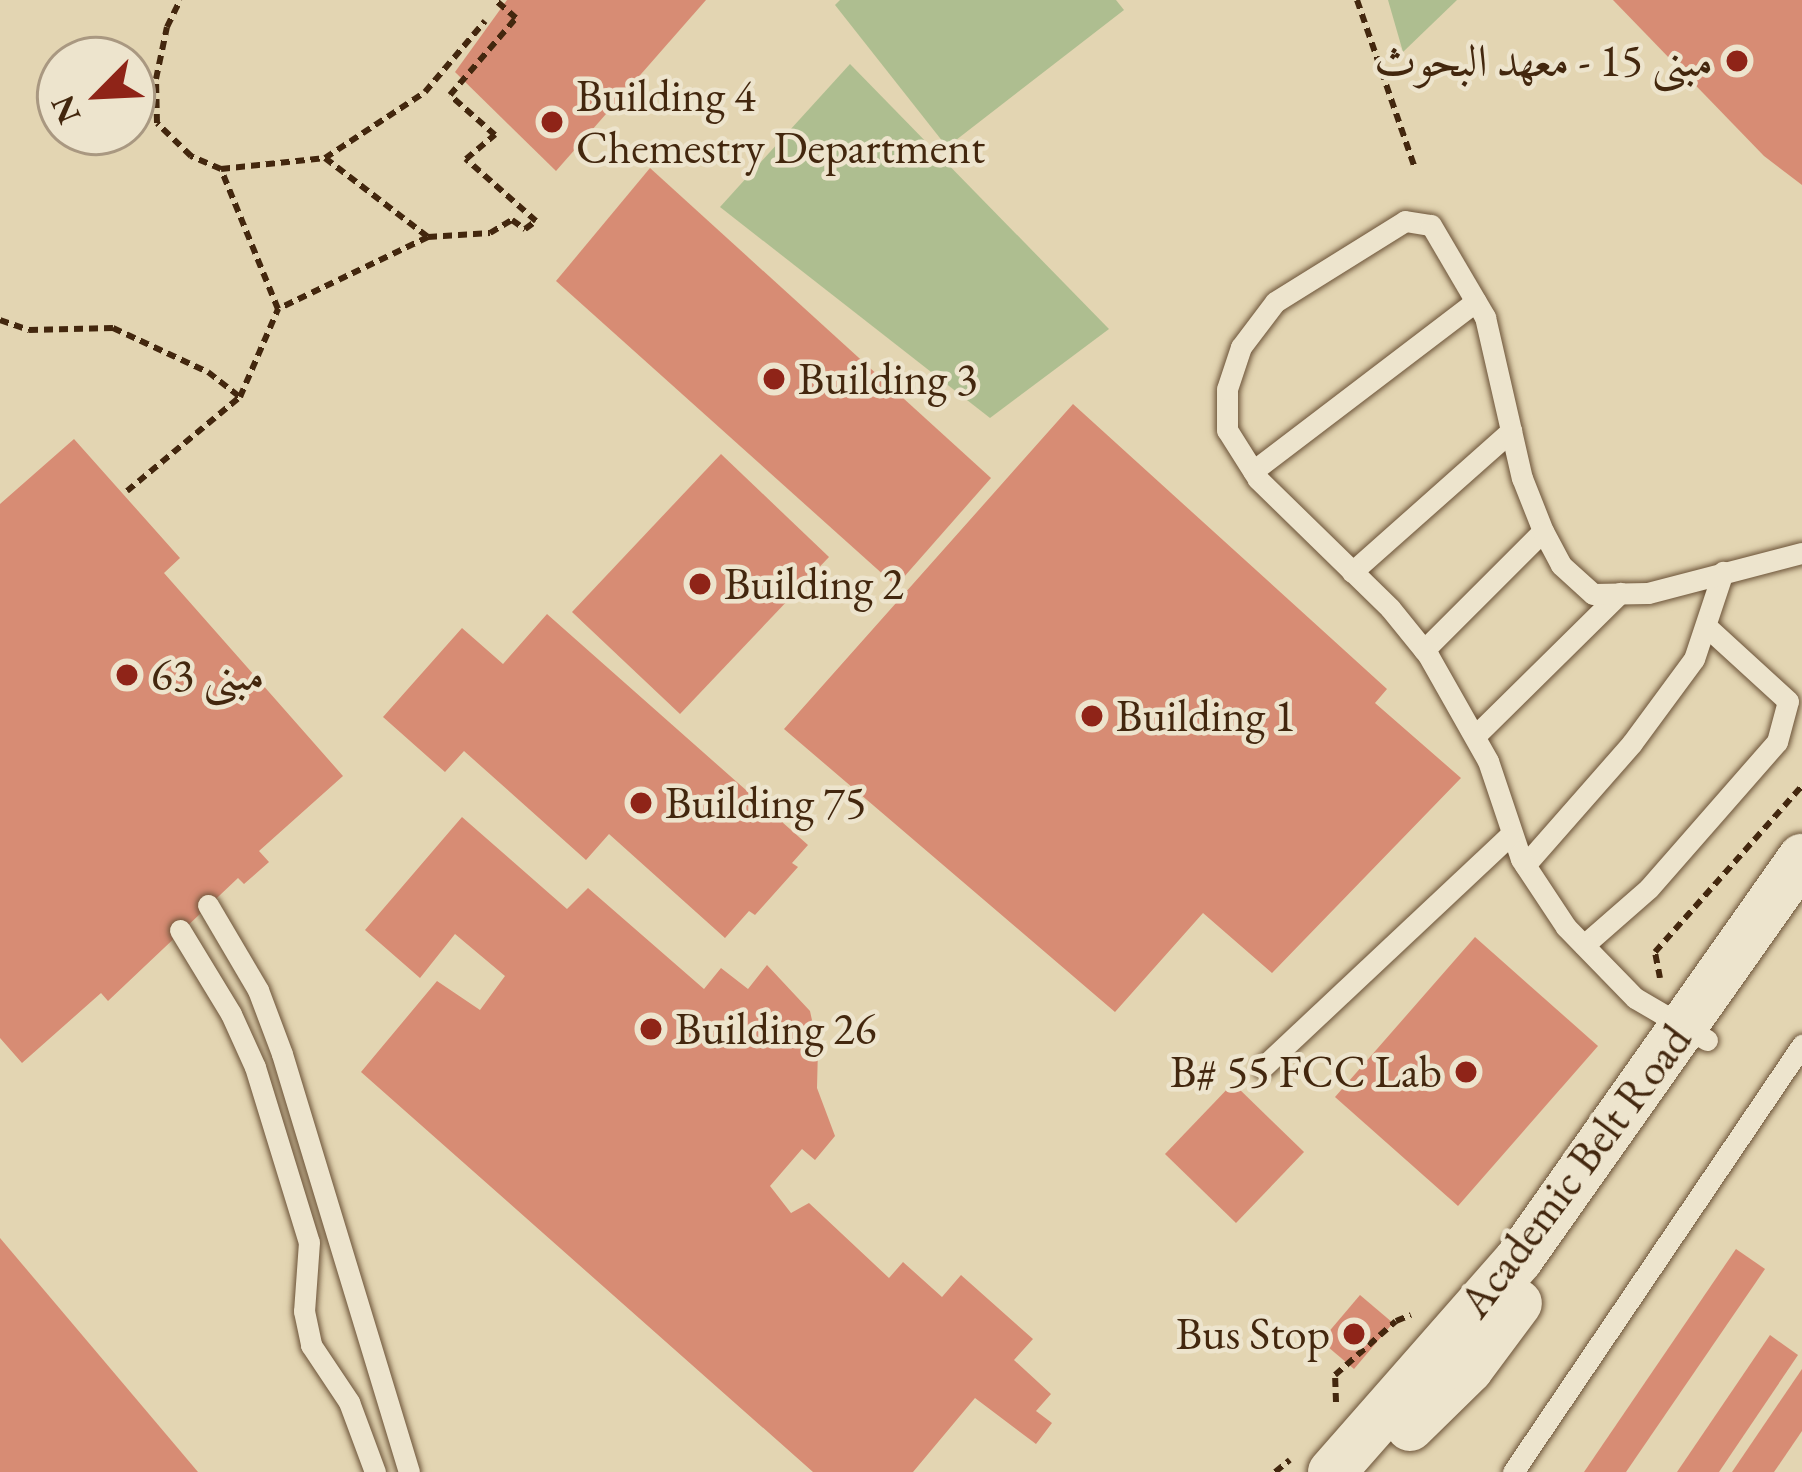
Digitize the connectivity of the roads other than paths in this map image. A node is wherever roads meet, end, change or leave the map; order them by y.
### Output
1 (1476, 301) junction
2 (1511, 431) junction
3 (1253, 471) junction
4 (1543, 531) junction
5 (1802, 553) edge
6 (1352, 572) junction
7 (1723, 572) junction
8 (1620, 593) junction
9 (1707, 627) junction
10 (1424, 650) junction
11 (1474, 736) junction
12 (1511, 834) junction
13 (1802, 858) edge
14 (1525, 865) junction
15 (208, 905) dead end
16 (1802, 906) edge
17 (179, 930) dead end
18 (1584, 945) junction
19 (1682, 1019) junction
20 (1802, 1045) edge
21 (1262, 1067) dead end
22 (310, 1285) junction
23 (353, 1287) junction
24 (1319, 1459) edge
25 (375, 1472) edge
26 (409, 1472) edge
27 (1364, 1472) edge
28 (1514, 1472) edge

1 - 2 lane
1 - 3 lane
1 - 3 lane
2 - 4 lane
2 - 6 lane
3 - 6 lane
4 - 8 lane
4 - 10 lane
5 - 7 lane
6 - 10 lane
7 - 8 lane
7 - 9 lane
8 - 11 lane
9 - 14 lane
9 - 18 lane
10 - 11 lane
11 - 12 lane
12 - 14 lane
12 - 21 lane
13 - 19 street, Academic Belt Road
14 - 18 lane
15 - 23 lane
16 - 19 street, Academic Belt Road
17 - 22 lane
18 - 19 lane
19 - 24 street, Academic Belt Road
19 - 27 street, Academic Belt Road
20 - 28 lane
22 - 23 lane
22 - 25 lane
23 - 26 lane

